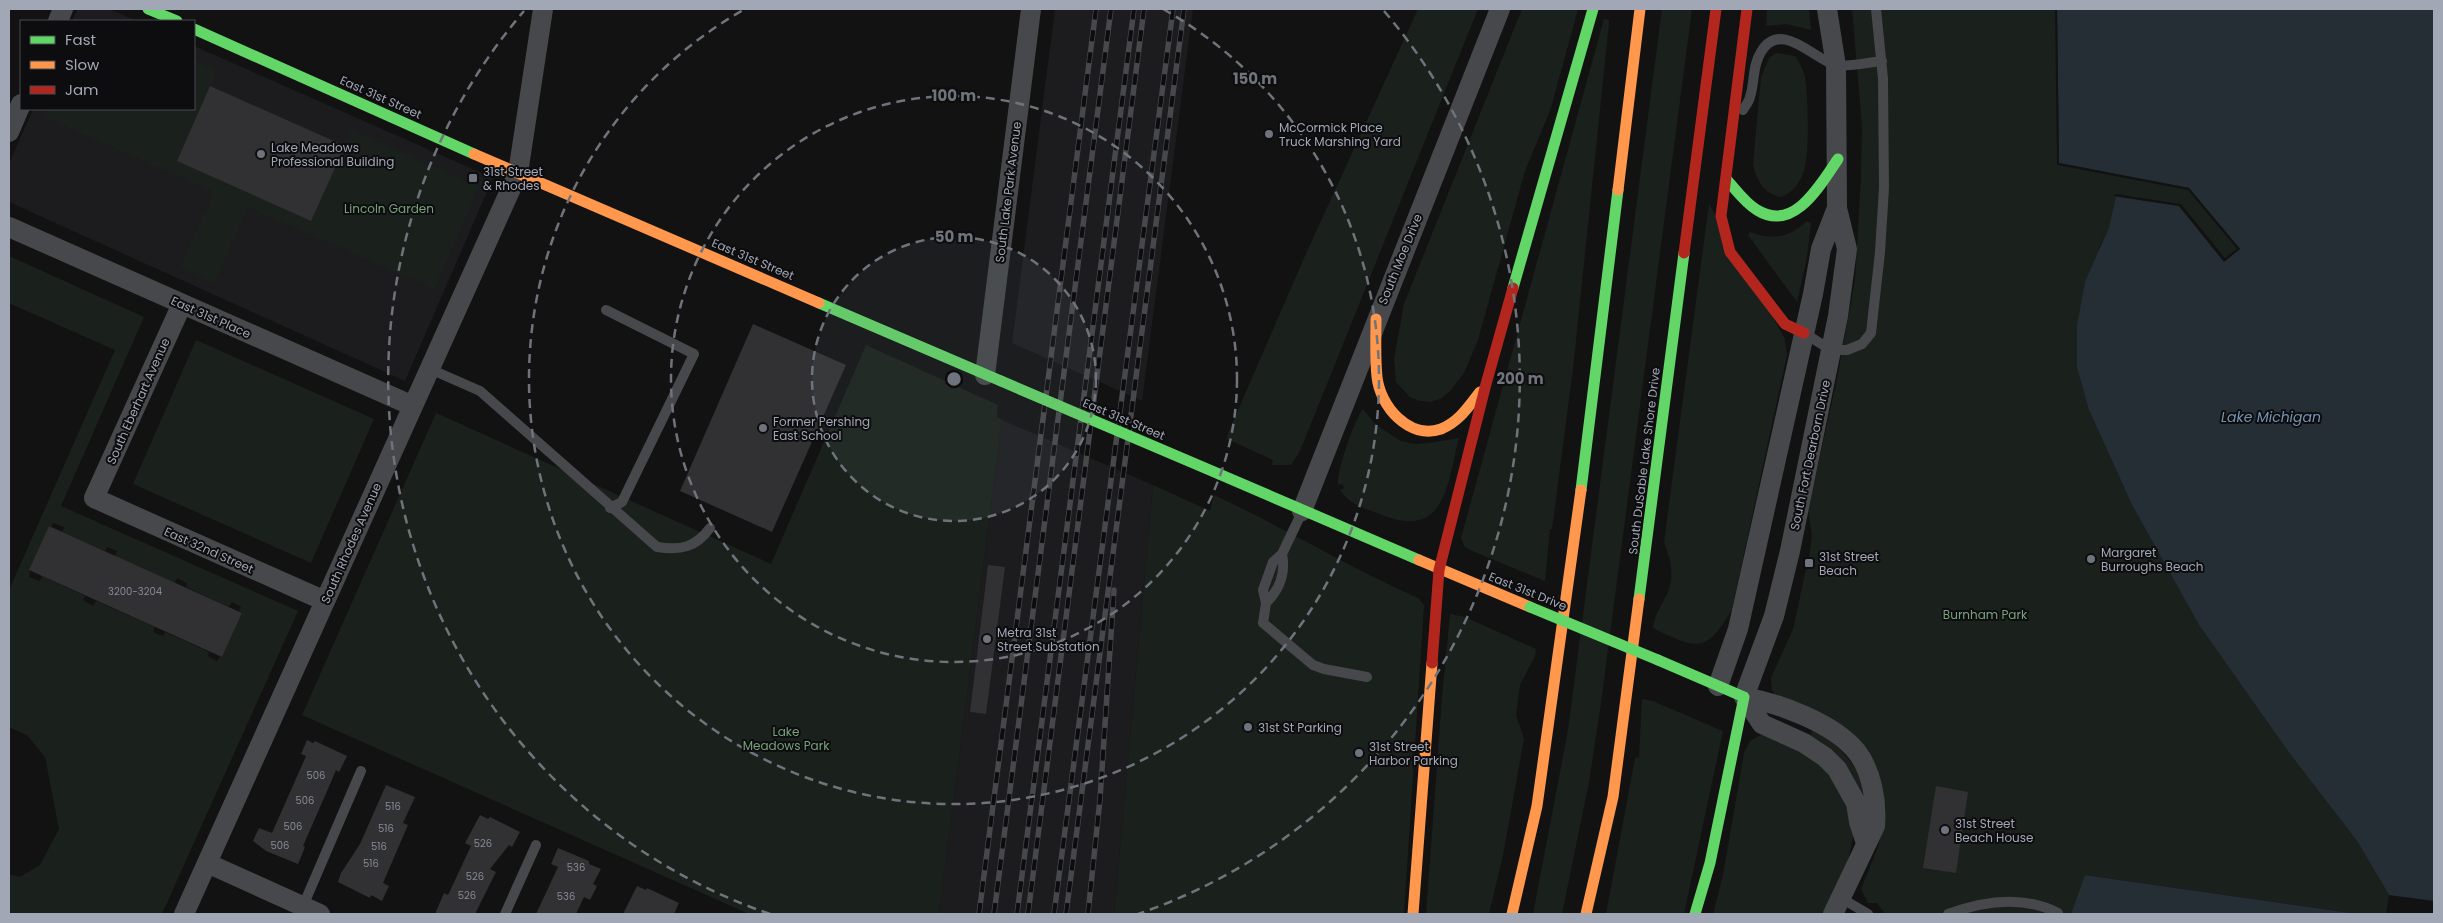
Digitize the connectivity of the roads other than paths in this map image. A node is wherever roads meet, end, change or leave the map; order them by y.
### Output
1 (148, 9) edge
2 (543, 9) edge
3 (1031, 9) edge
4 (1500, 9) edge
5 (1593, 9) edge
6 (1640, 9) edge
7 (1716, 9) edge
8 (1747, 9) edge
9 (1827, 9) edge
10 (1876, 9) edge
11 (174, 20) edge
12 (195, 29) edge
13 (1882, 60) junction
14 (1836, 66) junction
15 (20, 106) edge
16 (1731, 131) junction
17 (9, 132) edge
18 (1838, 159) junction
19 (518, 172) junction
20 (1727, 180) junction
21 (1838, 208) junction
22 (9, 228) edge
23 (182, 304) junction
24 (606, 310) dead end
25 (1376, 319) junction
26 (1804, 333) junction
27 (1831, 350) junction
28 (430, 369) junction
29 (993, 378) junction
30 (1486, 384) junction
31 (413, 406) junction
32 (94, 498) joint
33 (610, 508) junction
34 (1302, 511) junction
35 (710, 528) dead end
36 (1440, 570) junction
37 (325, 601) junction
38 (1367, 677) dead end
39 (1718, 686) junction
40 (1744, 697) junction
41 (361, 771) dead end
42 (536, 845) dead end
43 (207, 863) junction
44 (1837, 906) edge
45 (312, 910) edge
46 (2058, 913) dead end
47 (184, 914) edge
48 (505, 914) edge
49 (1413, 914) edge
50 (1512, 914) edge
51 (1586, 914) edge
52 (1695, 914) edge
53 (1868, 914) edge
54 (1948, 914) edge

1 - 11 main road
2 - 19 street, South Rhodes Avenue
3 - 29 street, South Lake Park Avenue
4 - 25 street, South Moe Drive
5 - 30 main road
6 - 50 main road
7 - 51 main road, South DuSable Lake Shore Drive
8 - 16 main road
9 - 14 street, South Fort Dearborn Drive
10 - 13 lane
12 - 19 main road, East 31st Street
13 - 14 lane
13 - 27 lane
14 - 16 lane
14 - 18 street, South Fort Dearborn Drive
15 - 17 street
16 - 20 main road
18 - 20 main road
18 - 21 street, South Fort Dearborn Drive
19 - 28 street, South Rhodes Avenue
19 - 29 main road, East 31st Street
20 - 26 main road
21 - 26 street, South Fort Dearborn Drive
21 - 27 street, South Fort Dearborn Drive
22 - 23 street, East 31st Place
23 - 31 street, East 31st Place
23 - 32 street, South Eberhart Avenue
24 - 33 lane
25 - 30 main road
25 - 34 street, South Moe Drive
26 - 27 lane
26 - 39 street, South Fort Dearborn Drive
27 - 40 street, South Fort Dearborn Drive
28 - 31 street, South Rhodes Avenue
28 - 33 lane
29 - 34 main road, East 31st Street, bridge
30 - 36 main road
31 - 37 street, South Rhodes Avenue
32 - 37 street, East 32nd Street
33 - 35 lane
34 - 36 main road, East 31st Drive
34 - 38 lane
36 - 39 main road, East 31st Drive, bridge
36 - 49 main road
37 - 43 street, South Rhodes Avenue
39 - 40 main road, East 31st Drive
40 - 44 street
40 - 52 main road
41 - 45 lane
42 - 48 lane
43 - 45 street
43 - 47 street, South Rhodes Avenue
44 - 53 lane
46 - 54 lane

